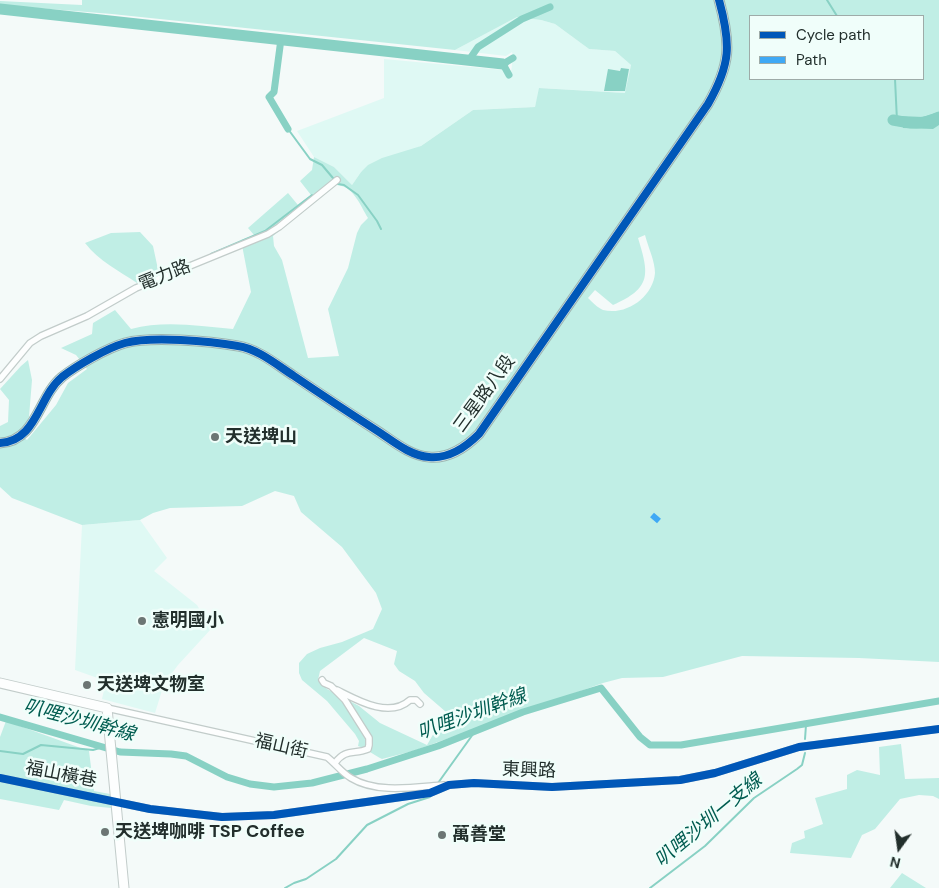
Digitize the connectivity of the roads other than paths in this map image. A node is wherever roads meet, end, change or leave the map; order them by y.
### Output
1 (719, 0) edge
2 (337, 180) dead end
3 (0, 379) edge
4 (0, 443) edge
5 (322, 680) dead end
6 (0, 683) edge
7 (331, 686) junction
8 (420, 704) dead end
9 (107, 708) junction
10 (939, 729) edge
11 (335, 763) junction
12 (0, 778) edge
13 (449, 785) junction
14 (116, 801) junction
15 (124, 888) edge

1 - 4 main road, 三星路八段
2 - 3 street, 電力路
5 - 7 street
6 - 9 street, 福山街
7 - 8 street
7 - 11 street
9 - 11 street, 福山街
9 - 14 street
10 - 13 street, 東興路
11 - 13 street, 福山街
12 - 14 street, 福山橫巷
13 - 14 street, 東興路
14 - 15 street

